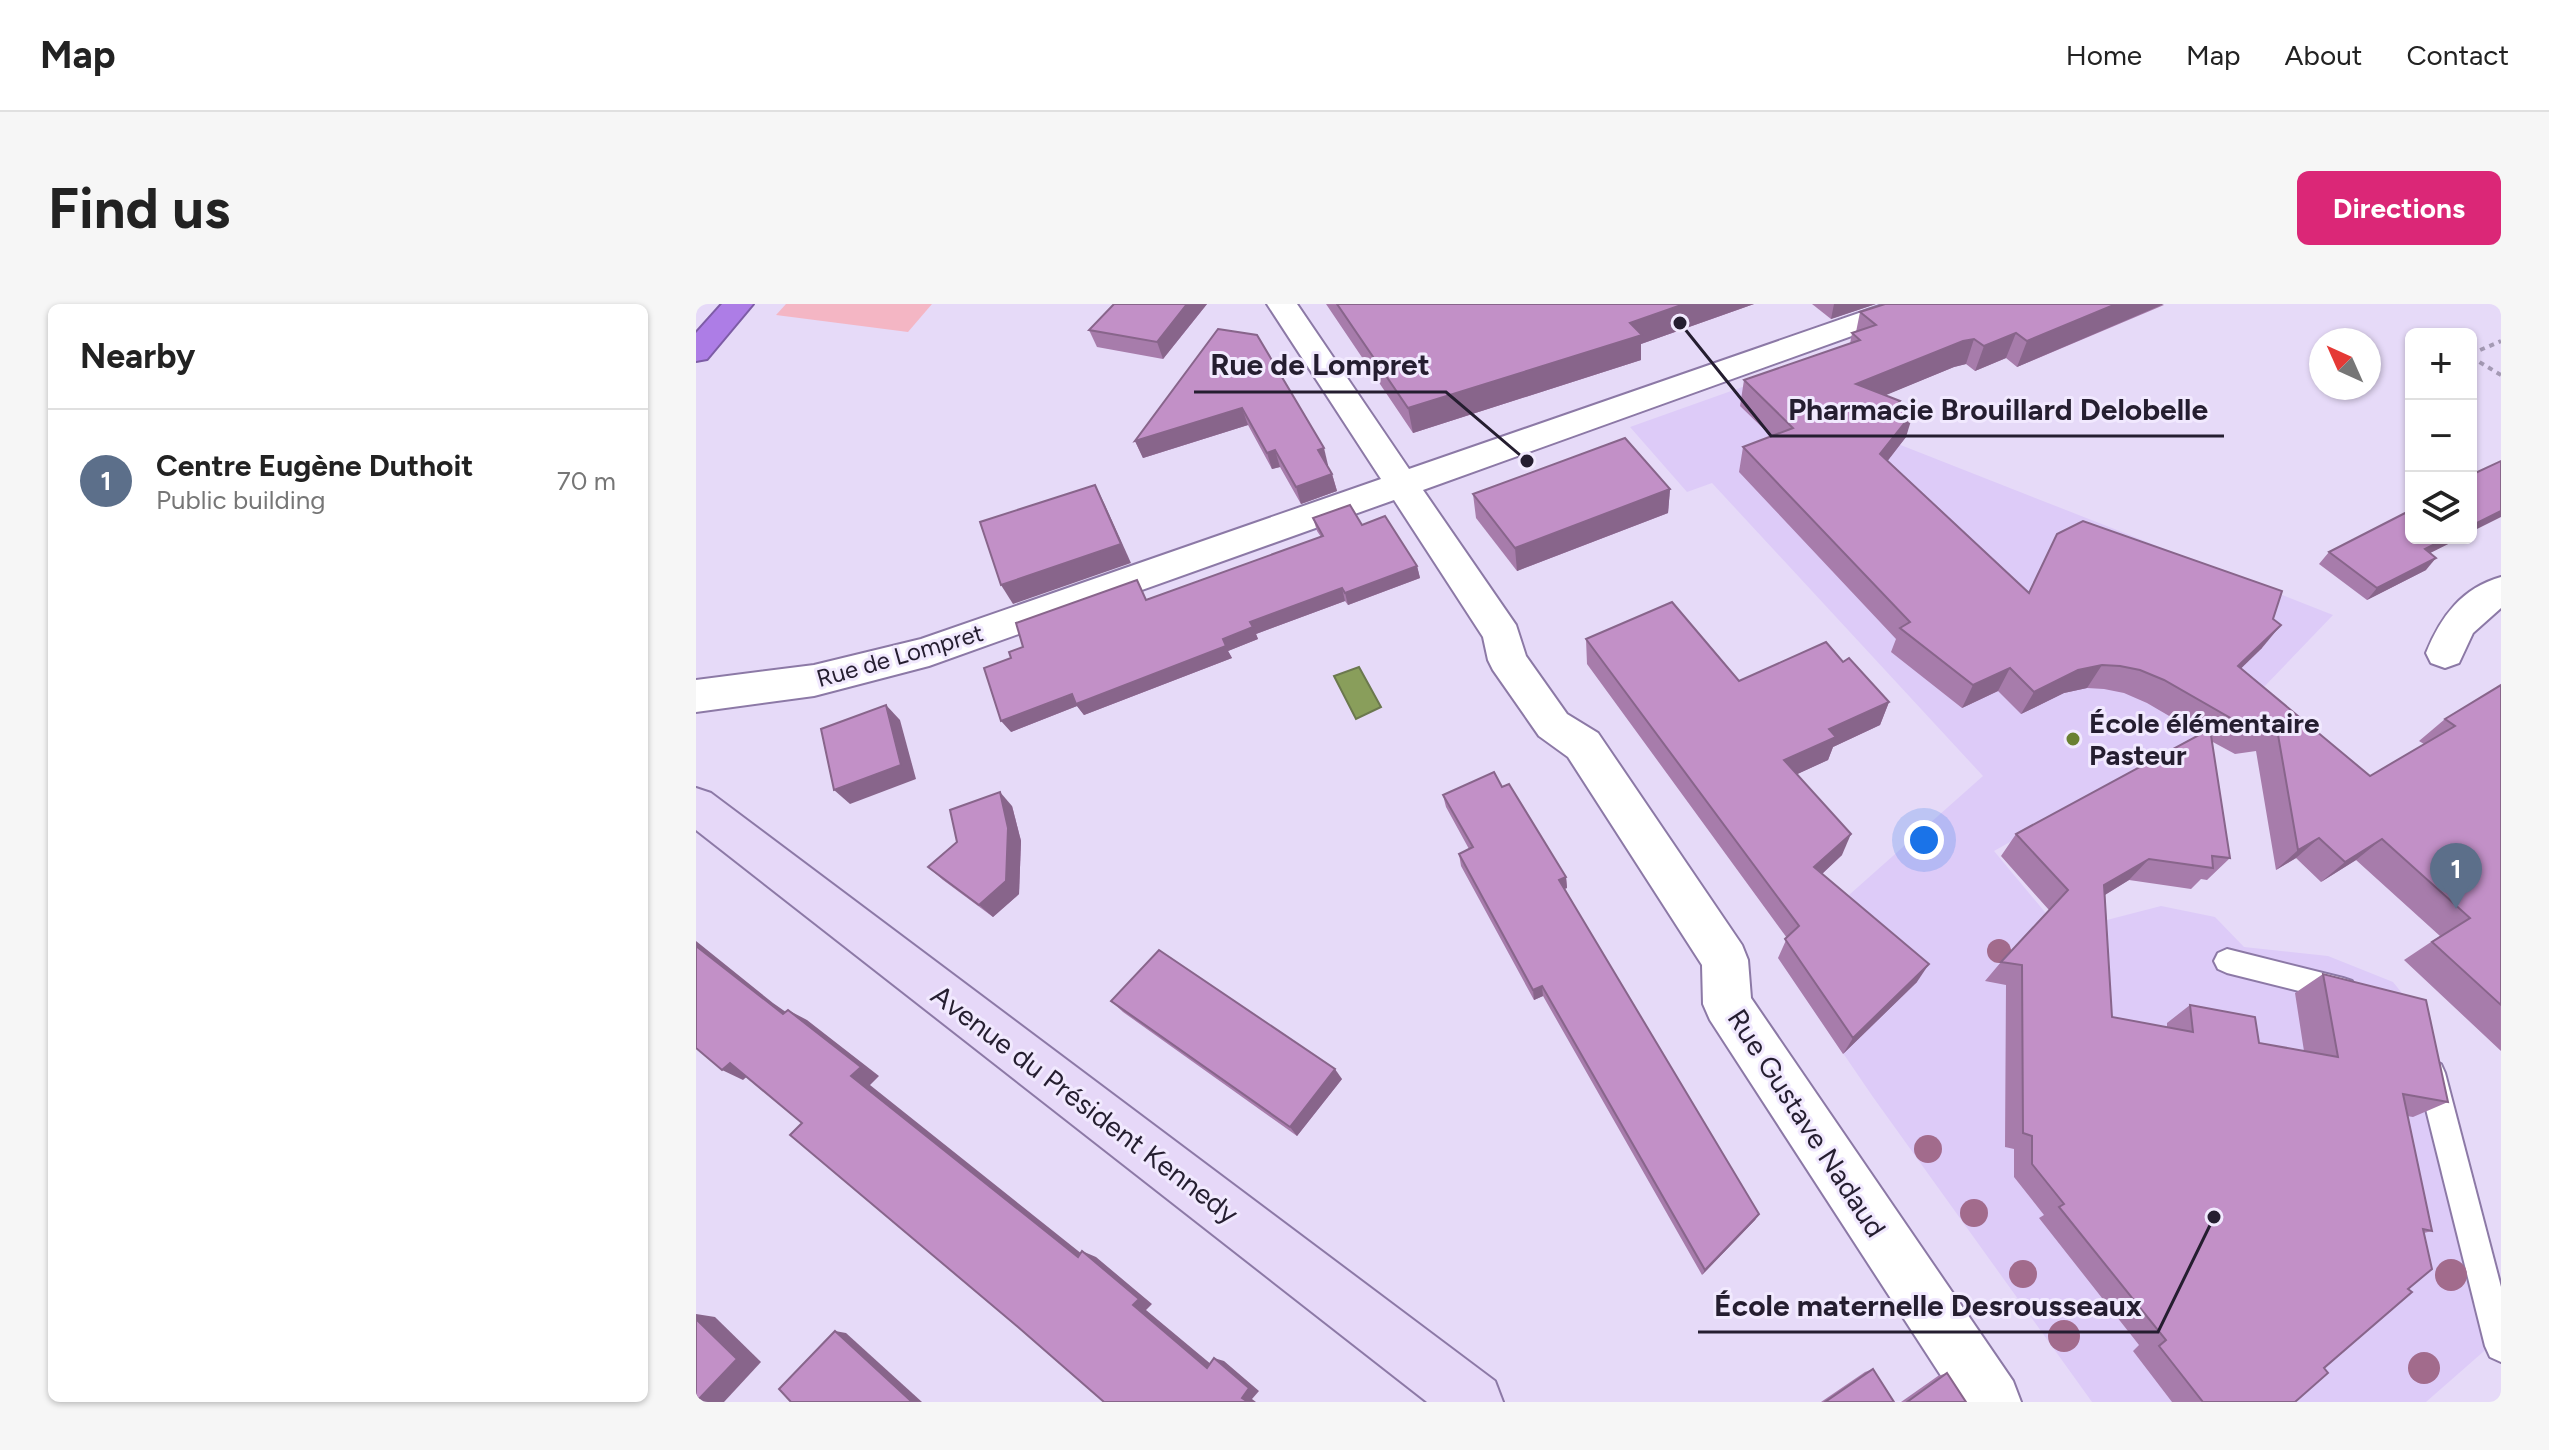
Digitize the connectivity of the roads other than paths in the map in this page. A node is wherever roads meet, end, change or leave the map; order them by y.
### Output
1 (738, 304) edge
2 (1282, 304) edge
3 (1914, 304) edge
4 (696, 352) edge
5 (1403, 484) junction
6 (2501, 590) edge
7 (2445, 653) dead end
8 (696, 696) edge
9 (696, 806) edge
10 (2227, 961) dead end
11 (2369, 997) edge
12 (2426, 1053) edge
13 (2501, 1346) edge
14 (1474, 1402) edge
15 (1992, 1402) edge

1 - 4 highway
2 - 5 street, Rue Gustave Nadaud
3 - 5 street, Rue de Lompret
5 - 8 street, Rue de Lompret
5 - 15 street, Rue Gustave Nadaud
6 - 7 street
9 - 14 street, Avenue du Président Kennedy
10 - 11 lane
12 - 13 lane

